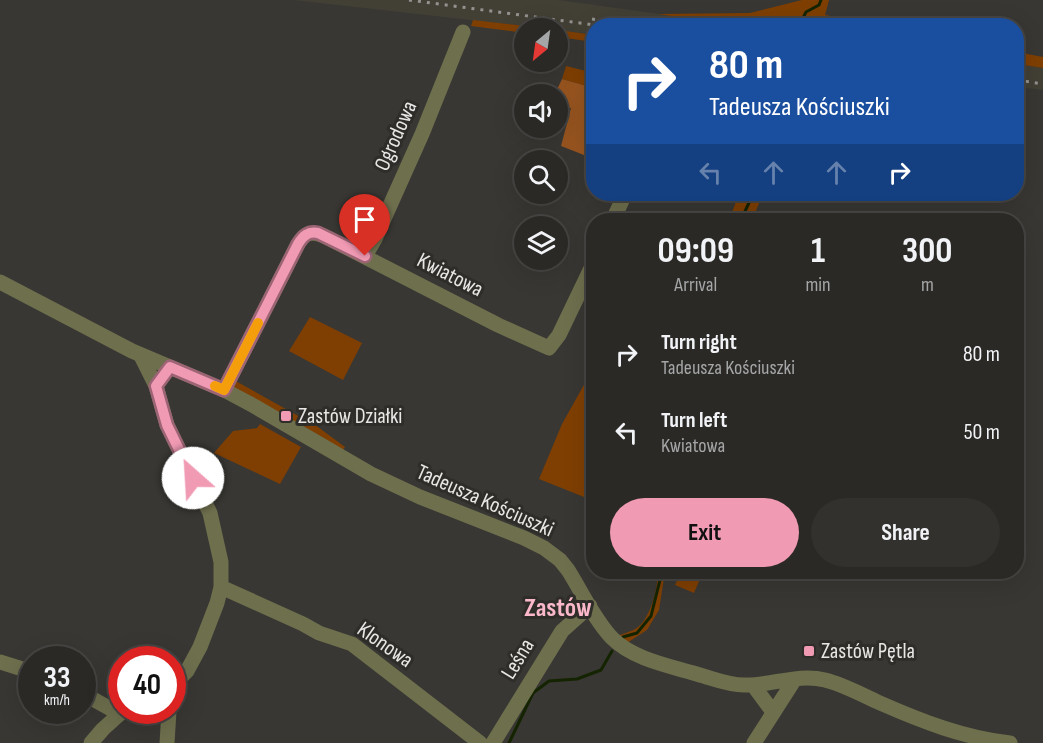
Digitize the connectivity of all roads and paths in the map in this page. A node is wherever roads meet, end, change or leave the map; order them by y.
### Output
1 (463, 32) dead end
2 (365, 256) junction
3 (586, 278) edge
4 (0, 282) edge
5 (140, 354) junction
6 (170, 367) junction
7 (156, 386) junction
8 (224, 390) junction
9 (221, 587) junction
10 (590, 606) junction
11 (0, 662) edge
12 (18, 668) edge
13 (186, 672) edge
14 (795, 679) junction
15 (753, 685) junction
16 (773, 712) junction
17 (109, 724) edge
18 (168, 724) edge
19 (91, 743) edge
20 (167, 743) edge
21 (480, 743) edge
22 (493, 743) edge
23 (754, 743) edge
24 (1010, 743) edge

1 - 2 street, Ogrodowa
2 - 3 street, Kwiatowa
2 - 8 street, Kwiatowa
4 - 5 street, Tadeusza Kościuszki
5 - 6 street, Tadeusza Kościuszki
5 - 7 street
6 - 7 street
6 - 8 street, Tadeusza Kościuszki
7 - 9 street
8 - 10 street, Tadeusza Kościuszki
9 - 13 street
9 - 21 street, Klonowa
10 - 15 street, Tadeusza Kościuszki
10 - 22 street, Leśna
11 - 12 street
14 - 15 street, Tadeusza Kościuszki
14 - 16 street
14 - 24 street, Tadeusza Kościuszki
15 - 16 street
16 - 23 street
17 - 19 street
18 - 20 street

